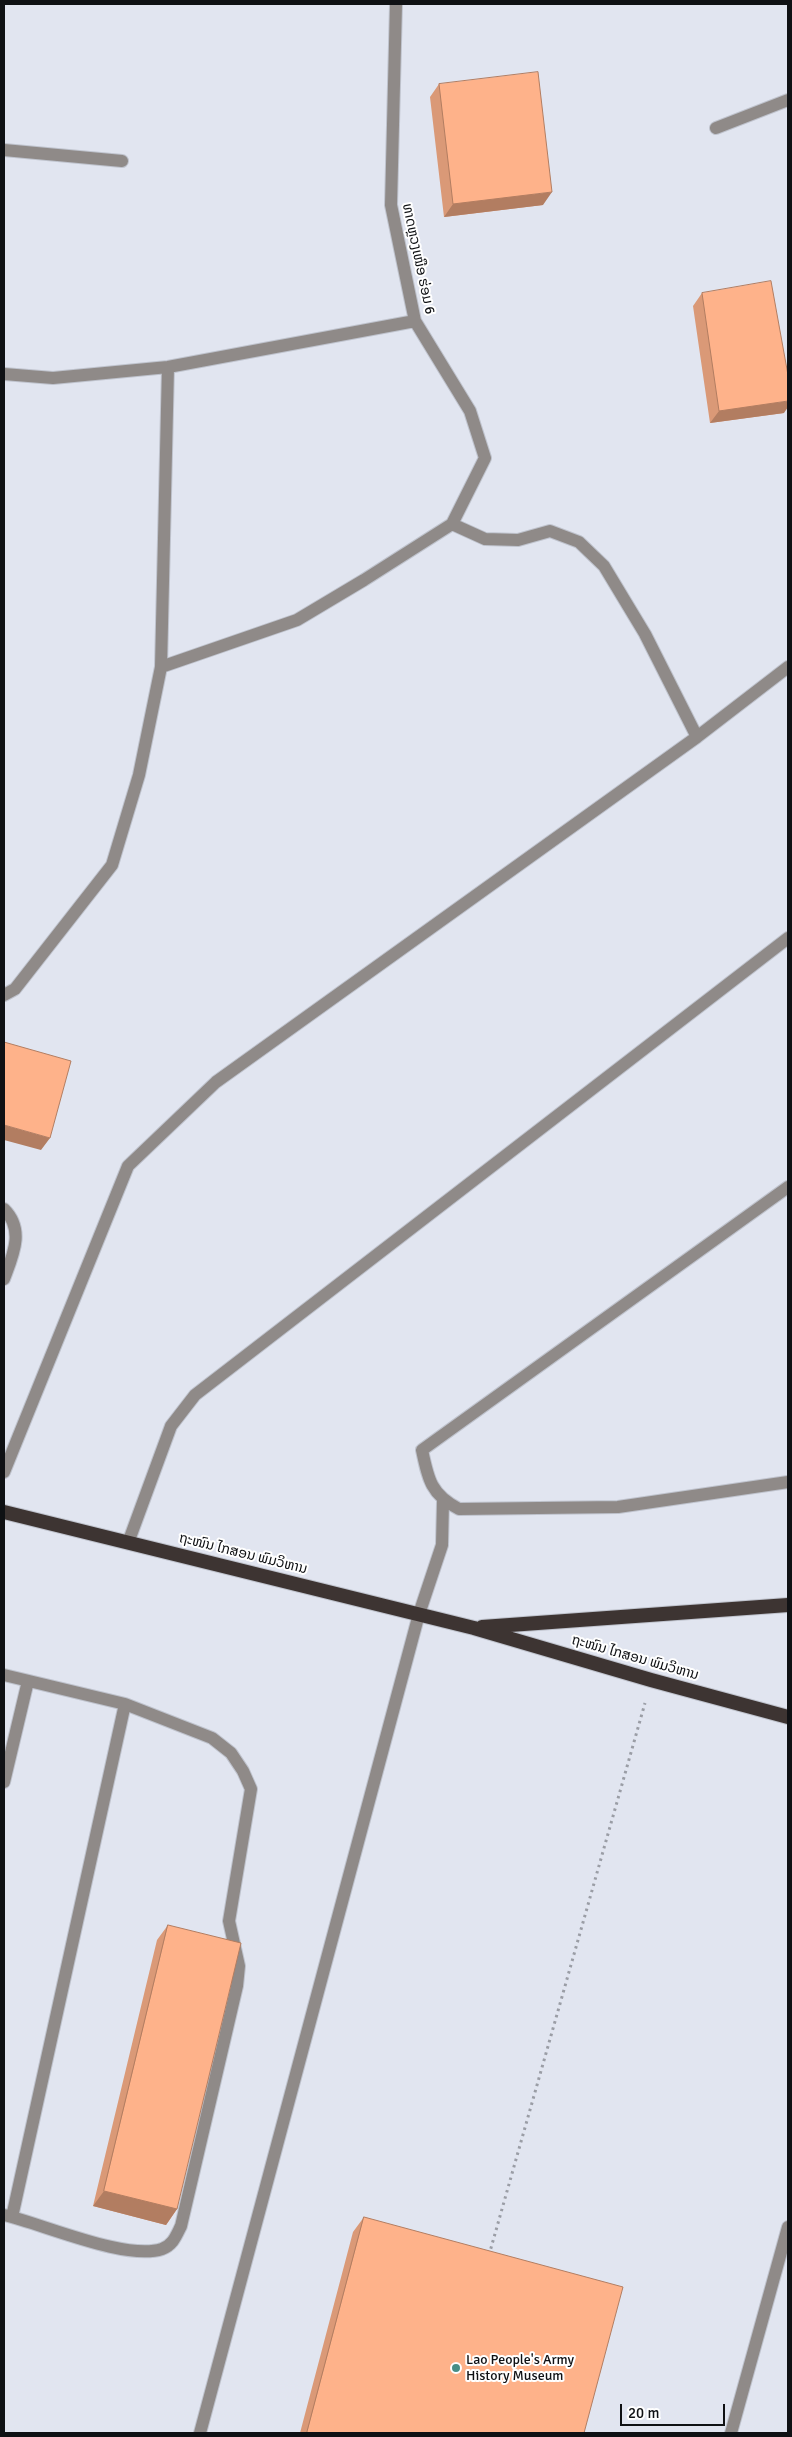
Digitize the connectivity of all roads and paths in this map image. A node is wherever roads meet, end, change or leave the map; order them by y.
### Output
1 (396, 4) edge
2 (788, 100) edge
3 (716, 128) dead end
4 (4, 150) edge
5 (122, 162) dead end
6 (415, 321) junction
7 (168, 367) junction
8 (4, 374) edge
9 (452, 524) junction
10 (161, 667) junction
11 (788, 667) edge
12 (697, 737) junction
13 (788, 938) edge
14 (4, 995) edge
15 (788, 1187) edge
16 (4, 1209) edge
17 (4, 1279) edge
18 (4, 1472) edge
19 (788, 1482) edge
20 (443, 1501) junction
21 (4, 1512) edge
22 (128, 1543) junction
23 (788, 1605) edge
24 (419, 1614) junction
25 (474, 1628) junction
26 (4, 1675) edge
27 (651, 1680) junction
28 (28, 1681) junction
29 (125, 1704) junction
30 (788, 1717) edge
31 (4, 1782) edge
32 (8, 2216) edge
33 (788, 2227) edge
34 (488, 2258) edge
35 (200, 2433) edge
36 (731, 2433) edge

1 - 6 street, ທາດຫຼວງເໜືອ ຮ່ອມ 6
2 - 3 street
4 - 5 street
6 - 7 street
6 - 9 street, ທາດຫຼວງເໜືອ ຮ່ອມ 6
7 - 8 street
7 - 10 street
9 - 10 street
9 - 12 street
10 - 14 street
11 - 12 street
12 - 18 street
13 - 22 street
15 - 20 street
16 - 17 street
19 - 20 street
20 - 24 street
21 - 22 highway, ຖະໜົນ ໄກສອນ ພົມວິຫານ
22 - 24 highway, ຖະໜົນ ໄກສອນ ພົມວິຫານ
23 - 25 highway, ຖະໜົນ ໄກສອນ ພົມວິຫານ
24 - 25 highway, ຖະໜົນ ໄກສອນ ພົມວິຫານ
24 - 35 street
25 - 27 highway, ຖະໜົນ ໄກສອນ ພົມວິຫານ
26 - 28 street
27 - 30 highway, ຖະໜົນ ໄກສອນ ພົມວິຫານ
27 - 34 path
28 - 29 street
28 - 31 street
29 - 32 street
29 - 32 street
33 - 36 street

